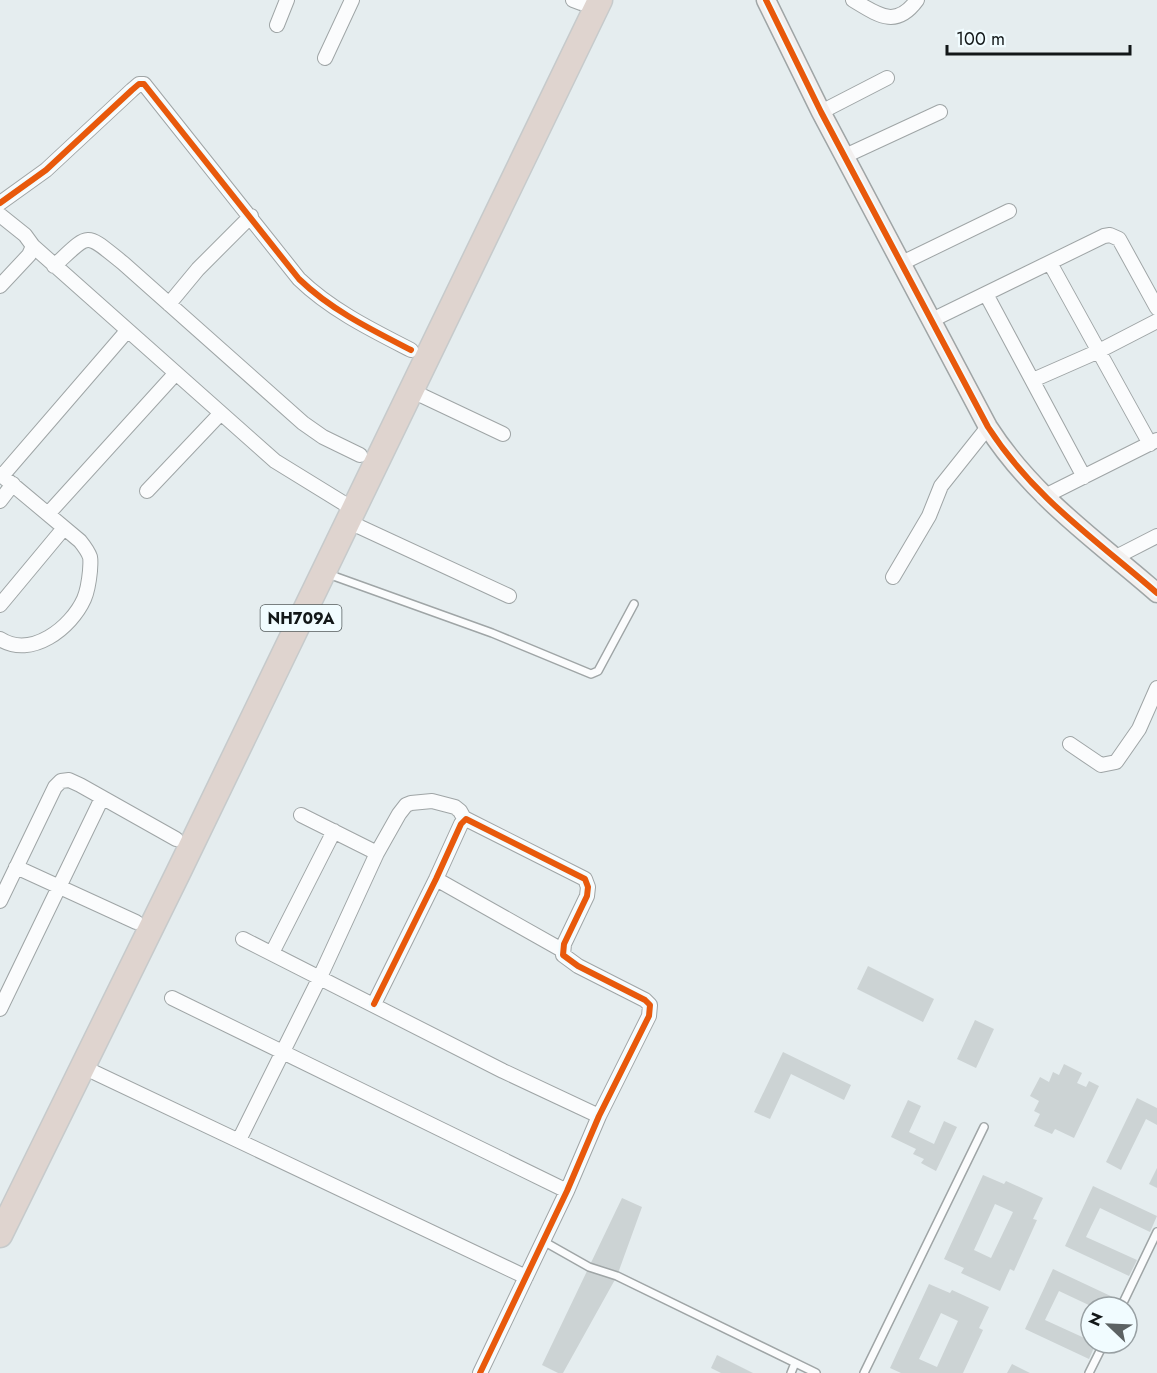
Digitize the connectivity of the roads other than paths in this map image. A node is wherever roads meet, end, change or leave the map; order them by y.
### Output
1 (287, 0) edge
2 (352, 0) edge
3 (766, 0) edge
4 (852, 0) edge
5 (917, 0) edge
6 (584, 1) edge
7 (277, 25) dead end
8 (325, 58) dead end
9 (887, 78) dead end
10 (821, 112) junction
11 (940, 112) dead end
12 (845, 156) junction
13 (0, 203) edge
14 (1009, 211) dead end
15 (0, 215) edge
16 (250, 216) junction
17 (33, 246) junction
18 (902, 262) junction
19 (1050, 263) junction
20 (54, 266) junction
21 (0, 286) edge
22 (986, 294) junction
23 (169, 304) junction
24 (1157, 308) edge
25 (932, 320) junction
26 (1157, 321) edge
27 (127, 331) junction
28 (411, 350) junction
29 (1099, 351) junction
30 (176, 374) junction
31 (1033, 380) junction
32 (410, 390) junction
33 (220, 414) junction
34 (988, 427) junction
35 (503, 434) dead end
36 (1153, 442) edge
37 (360, 455) junction
38 (1084, 477) junction
39 (5, 478) edge
40 (147, 491) dead end
41 (1043, 496) junction
42 (0, 501) edge
43 (346, 510) junction
44 (48, 514) junction
45 (64, 528) junction
46 (1157, 536) edge
47 (1116, 557) junction
48 (323, 572) junction
49 (893, 577) dead end
50 (1157, 593) edge
51 (509, 596) dead end
52 (634, 604) dead end
53 (0, 605) edge
54 (0, 639) edge
55 (1157, 688) edge
56 (1070, 744) dead end
57 (102, 798) junction
58 (301, 815) dead end
59 (465, 820) junction
60 (334, 831) junction
61 (176, 839) junction
62 (377, 853) junction
63 (16, 867) junction
64 (436, 879) junction
65 (60, 887) junction
66 (0, 901) edge
67 (136, 922) junction
68 (243, 939) dead end
69 (562, 950) junction
70 (272, 953) junction
71 (320, 977) junction
72 (172, 998) dead end
73 (374, 1004) junction
74 (0, 1009) edge
75 (283, 1052) junction
76 (83, 1067) junction
77 (599, 1116) junction
78 (984, 1127) dead end
79 (239, 1140) junction
80 (567, 1191) junction
81 (0, 1197) edge
82 (1157, 1232) edge
83 (0, 1235) edge
84 (543, 1241) junction
85 (526, 1277) junction
86 (1127, 1295) edge
87 (1098, 1355) edge
88 (795, 1363) junction
89 (480, 1373) edge
90 (790, 1373) edge
91 (816, 1373) edge
92 (864, 1373) edge
93 (1089, 1373) edge

1 - 7 street
2 - 8 street
3 - 10 street
4 - 5 street
6 - 28 highway, NH709A
6 - 32 highway, NH709A
9 - 10 street
10 - 12 street
11 - 12 street
12 - 18 street
13 - 16 street
14 - 18 street
15 - 17 street
16 - 23 street
16 - 28 street
17 - 20 street
17 - 21 street
18 - 25 street
19 - 22 street
19 - 24 street
19 - 29 street
20 - 23 street
20 - 27 street
22 - 25 street
22 - 31 street
23 - 37 street
25 - 34 street
26 - 29 street
27 - 30 street
27 - 39 street
28 - 37 highway, NH709A
29 - 31 street
29 - 36 street
30 - 33 street
30 - 44 street
31 - 38 street
32 - 35 street
32 - 43 highway, NH709A
33 - 40 street
33 - 43 street
34 - 41 street
34 - 49 street
36 - 38 street
37 - 43 highway, NH709A
38 - 41 street
39 - 42 street
39 - 44 street
41 - 47 street
43 - 48 highway, NH709A
43 - 51 street
43 - 61 highway, NH709A
44 - 45 street
45 - 53 street
45 - 54 street
46 - 47 street
47 - 50 street
48 - 52 lane
48 - 76 highway, NH709A
55 - 56 street
57 - 61 street
57 - 63 street
57 - 65 street
58 - 60 street
59 - 62 street
59 - 64 street
59 - 69 street
60 - 62 street
60 - 70 street
61 - 67 highway, NH709A
62 - 71 street
63 - 65 street
63 - 66 street
64 - 69 street
64 - 73 street
65 - 67 street
65 - 74 street
67 - 81 highway, NH709A
68 - 70 street
69 - 77 street
70 - 71 street
71 - 73 street
71 - 75 street
72 - 75 street
73 - 77 street
75 - 79 street
75 - 80 street
76 - 79 street
76 - 83 highway, NH709A
77 - 80 street
78 - 92 lane
79 - 85 street
80 - 84 street
82 - 86 lane
84 - 85 street
84 - 88 lane
85 - 89 street
87 - 93 lane
88 - 90 lane
88 - 91 lane

